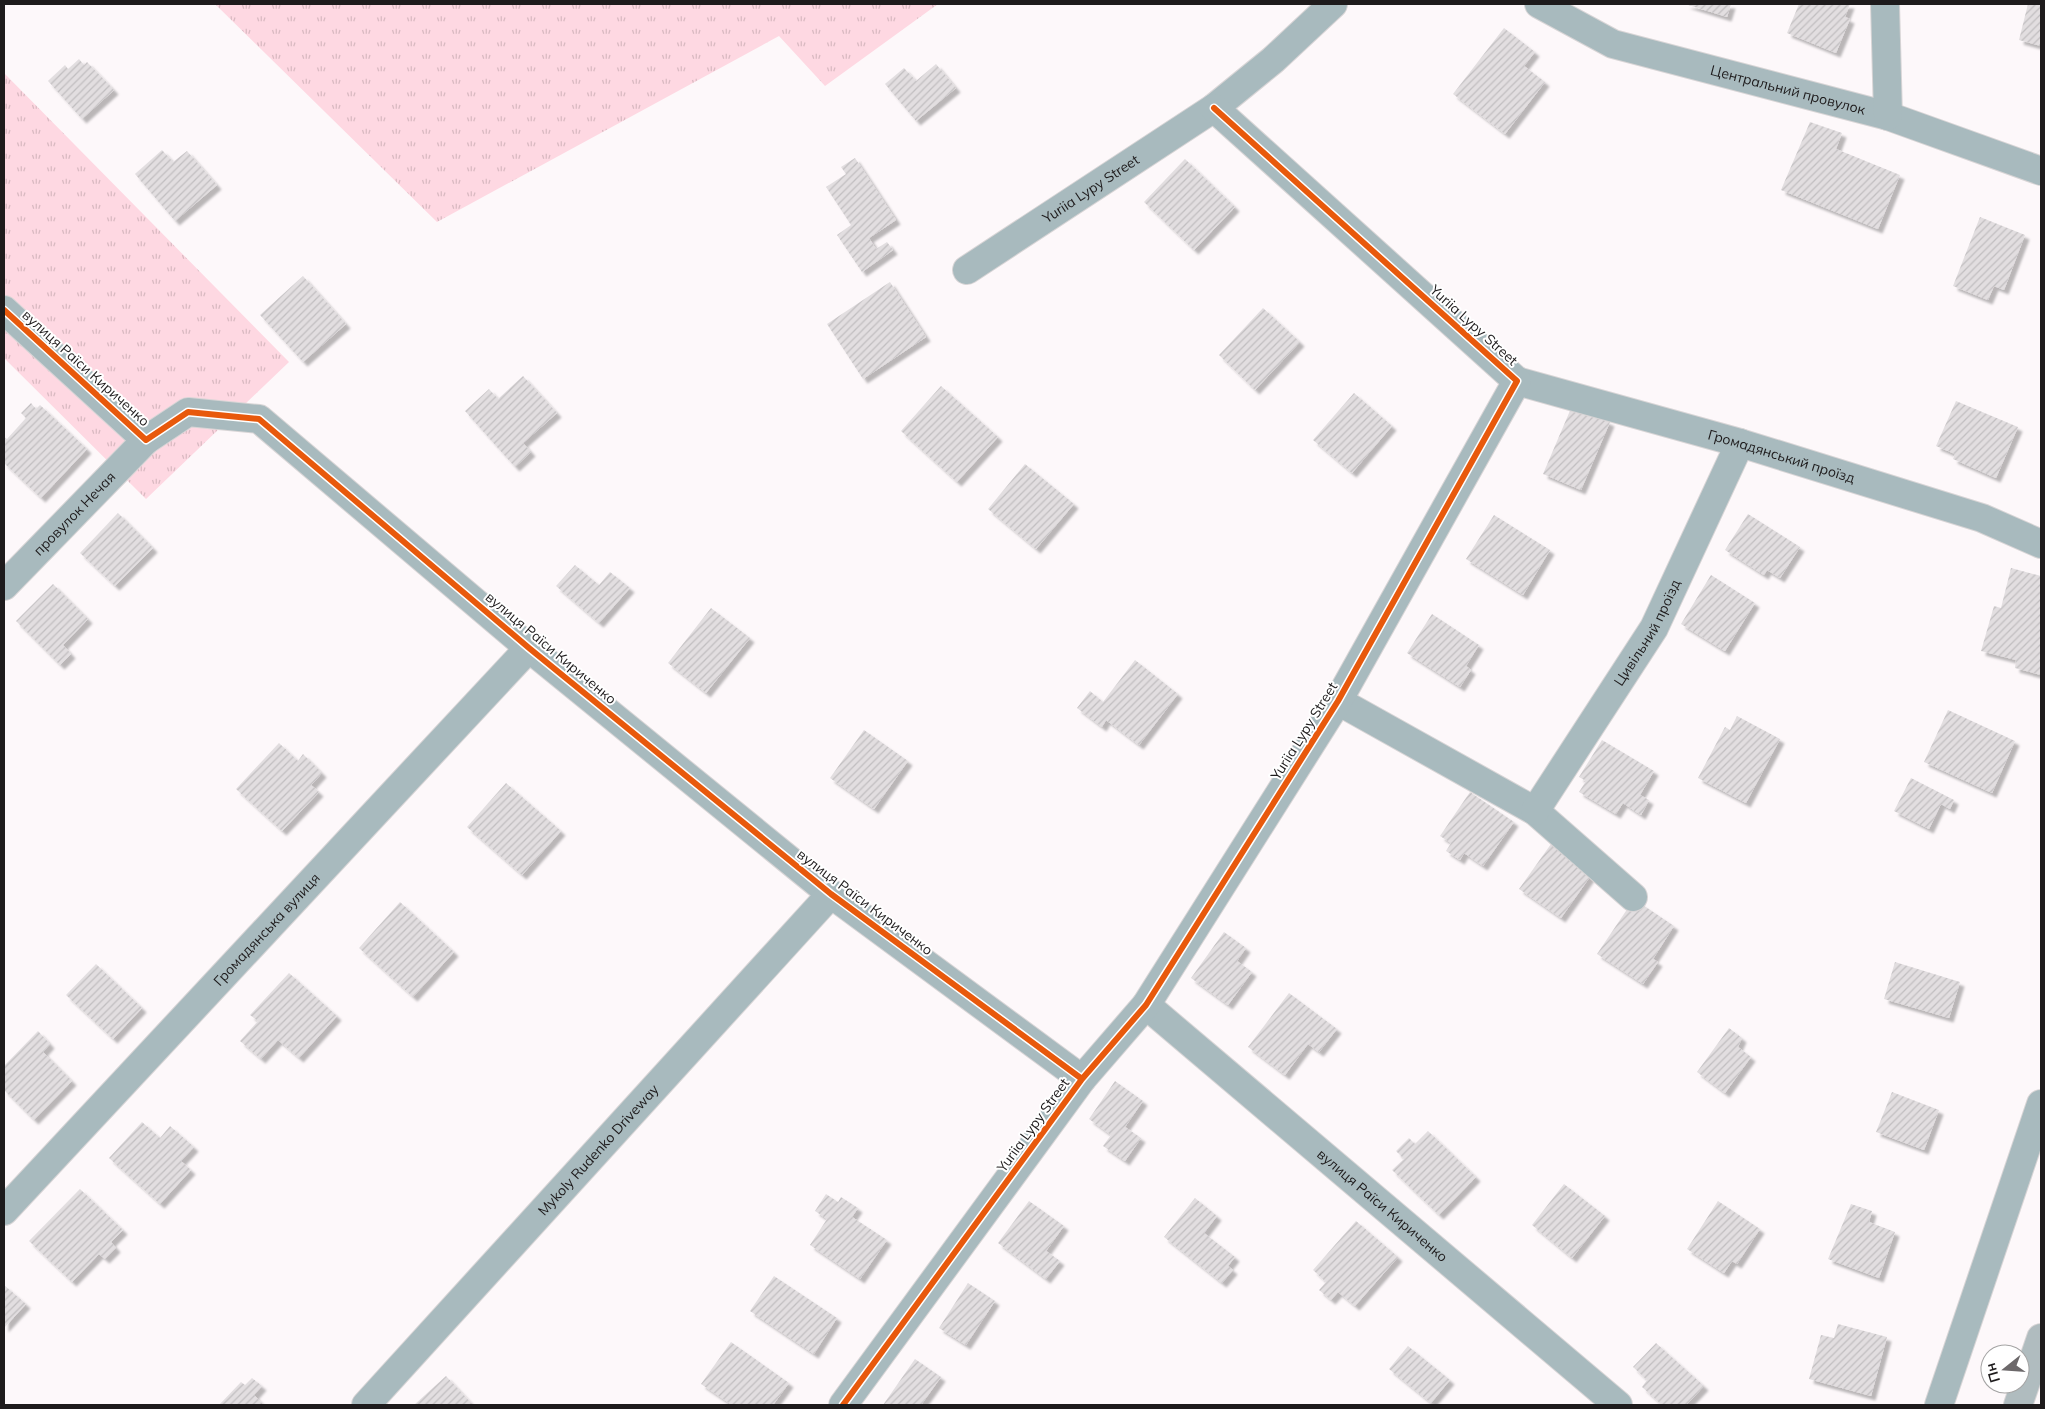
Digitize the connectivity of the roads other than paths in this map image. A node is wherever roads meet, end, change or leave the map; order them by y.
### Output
1 (1333, 4) edge
2 (1539, 4) edge
3 (1885, 4) edge
4 (1214, 108) junction
5 (1888, 116) junction
6 (2041, 171) edge
7 (967, 270) dead end
8 (4, 310) edge
9 (1517, 381) junction
10 (146, 440) junction
11 (1740, 443) junction
12 (2041, 544) edge
13 (4, 586) edge
14 (530, 648) junction
15 (1338, 701) junction
16 (1535, 811) junction
17 (831, 894) junction
18 (1633, 897) dead end
19 (1146, 1005) junction
20 (1082, 1079) junction
21 (2041, 1104) edge
22 (4, 1211) edge
23 (2041, 1338) edge
24 (366, 1405) edge
25 (843, 1405) edge
26 (1618, 1405) edge
27 (1939, 1405) edge
28 (2018, 1405) edge

1 - 4 street, Yuriia Lypy Street
2 - 5 street, Центральний провулок
3 - 5 street
4 - 7 street, Yuriia Lypy Street
4 - 9 street, Yuriia Lypy Street
5 - 6 street, Центральний провулок
8 - 10 street, вулиця Раїси Кириченко
9 - 11 street, Громадянський проїзд
9 - 15 street, Yuriia Lypy Street
10 - 13 street, провулок Нечая
10 - 14 street, вулиця Раїси Кириченко
11 - 12 street, Громадянський проїзд
11 - 16 street, Цивільний проїзд
14 - 17 street, вулиця Раїси Кириченко
14 - 22 street, Громадянська вулиця
15 - 16 street
15 - 19 street, Yuriia Lypy Street
16 - 18 street
17 - 20 street, вулиця Раїси Кириченко
17 - 24 street, Mykoly Rudenko Driveway
19 - 20 street, Yuriia Lypy Street
19 - 26 street, вулиця Раїси Кириченко
20 - 25 street, Yuriia Lypy Street
21 - 27 street
23 - 28 main road

